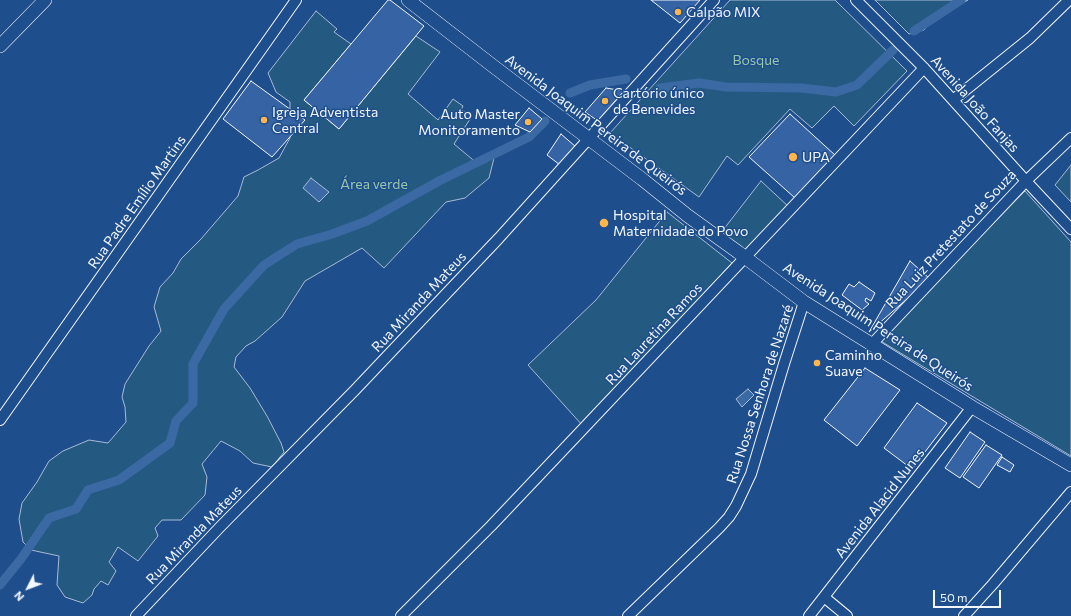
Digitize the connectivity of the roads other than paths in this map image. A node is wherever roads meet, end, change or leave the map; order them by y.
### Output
1 (45, 0) edge
2 (296, 0) edge
3 (409, 0) edge
4 (714, 0) edge
5 (856, 0) edge
6 (1069, 0) edge
7 (0, 46) edge
8 (924, 68) junction
9 (953, 100) junction
10 (1071, 138) edge
11 (589, 139) junction
12 (1026, 181) junction
13 (1071, 229) edge
14 (746, 258) junction
15 (804, 302) junction
16 (871, 344) junction
17 (972, 407) junction
18 (0, 420) edge
19 (1071, 465) edge
20 (1071, 492) edge
21 (824, 597) junction
22 (136, 616) edge
23 (401, 616) edge
24 (628, 616) edge
25 (809, 616) edge
26 (847, 616) edge
27 (964, 616) edge

1 - 7 main road
2 - 18 street, Rua Padre Emílio Martins
3 - 11 main road, Avenida Joaquim Pereira de Queirós
4 - 11 street, Rua Miranda Mateus
5 - 8 street, Avenida João Fanjas
6 - 9 street
8 - 9 street, Avenida João Fanjas
8 - 14 street, Rua Lauretina Ramos
9 - 12 street, Avenida João Fanjas
10 - 12 street, Rua Luiz Pretestato de Souza
11 - 14 main road, Avenida Joaquim Pereira de Queirós
11 - 22 street, Rua Miranda Mateus
12 - 13 street, Avenida João Fanjas
12 - 16 street, Rua Luiz Pretestato de Souza
14 - 15 main road, Avenida Joaquim Pereira de Queirós
14 - 23 street, Rua Lauretina Ramos
15 - 16 main road, Avenida Joaquim Pereira de Queirós
15 - 24 street, Rua Nossa Senhora de Nazaré
16 - 17 main road, Avenida Joaquim Pereira de Queirós
17 - 19 main road, Avenida Joaquim Pereira de Queirós
17 - 21 street, Avenida Alacid Nunes
20 - 27 street
21 - 25 street, Avenida Alacid Nunes
21 - 26 street

